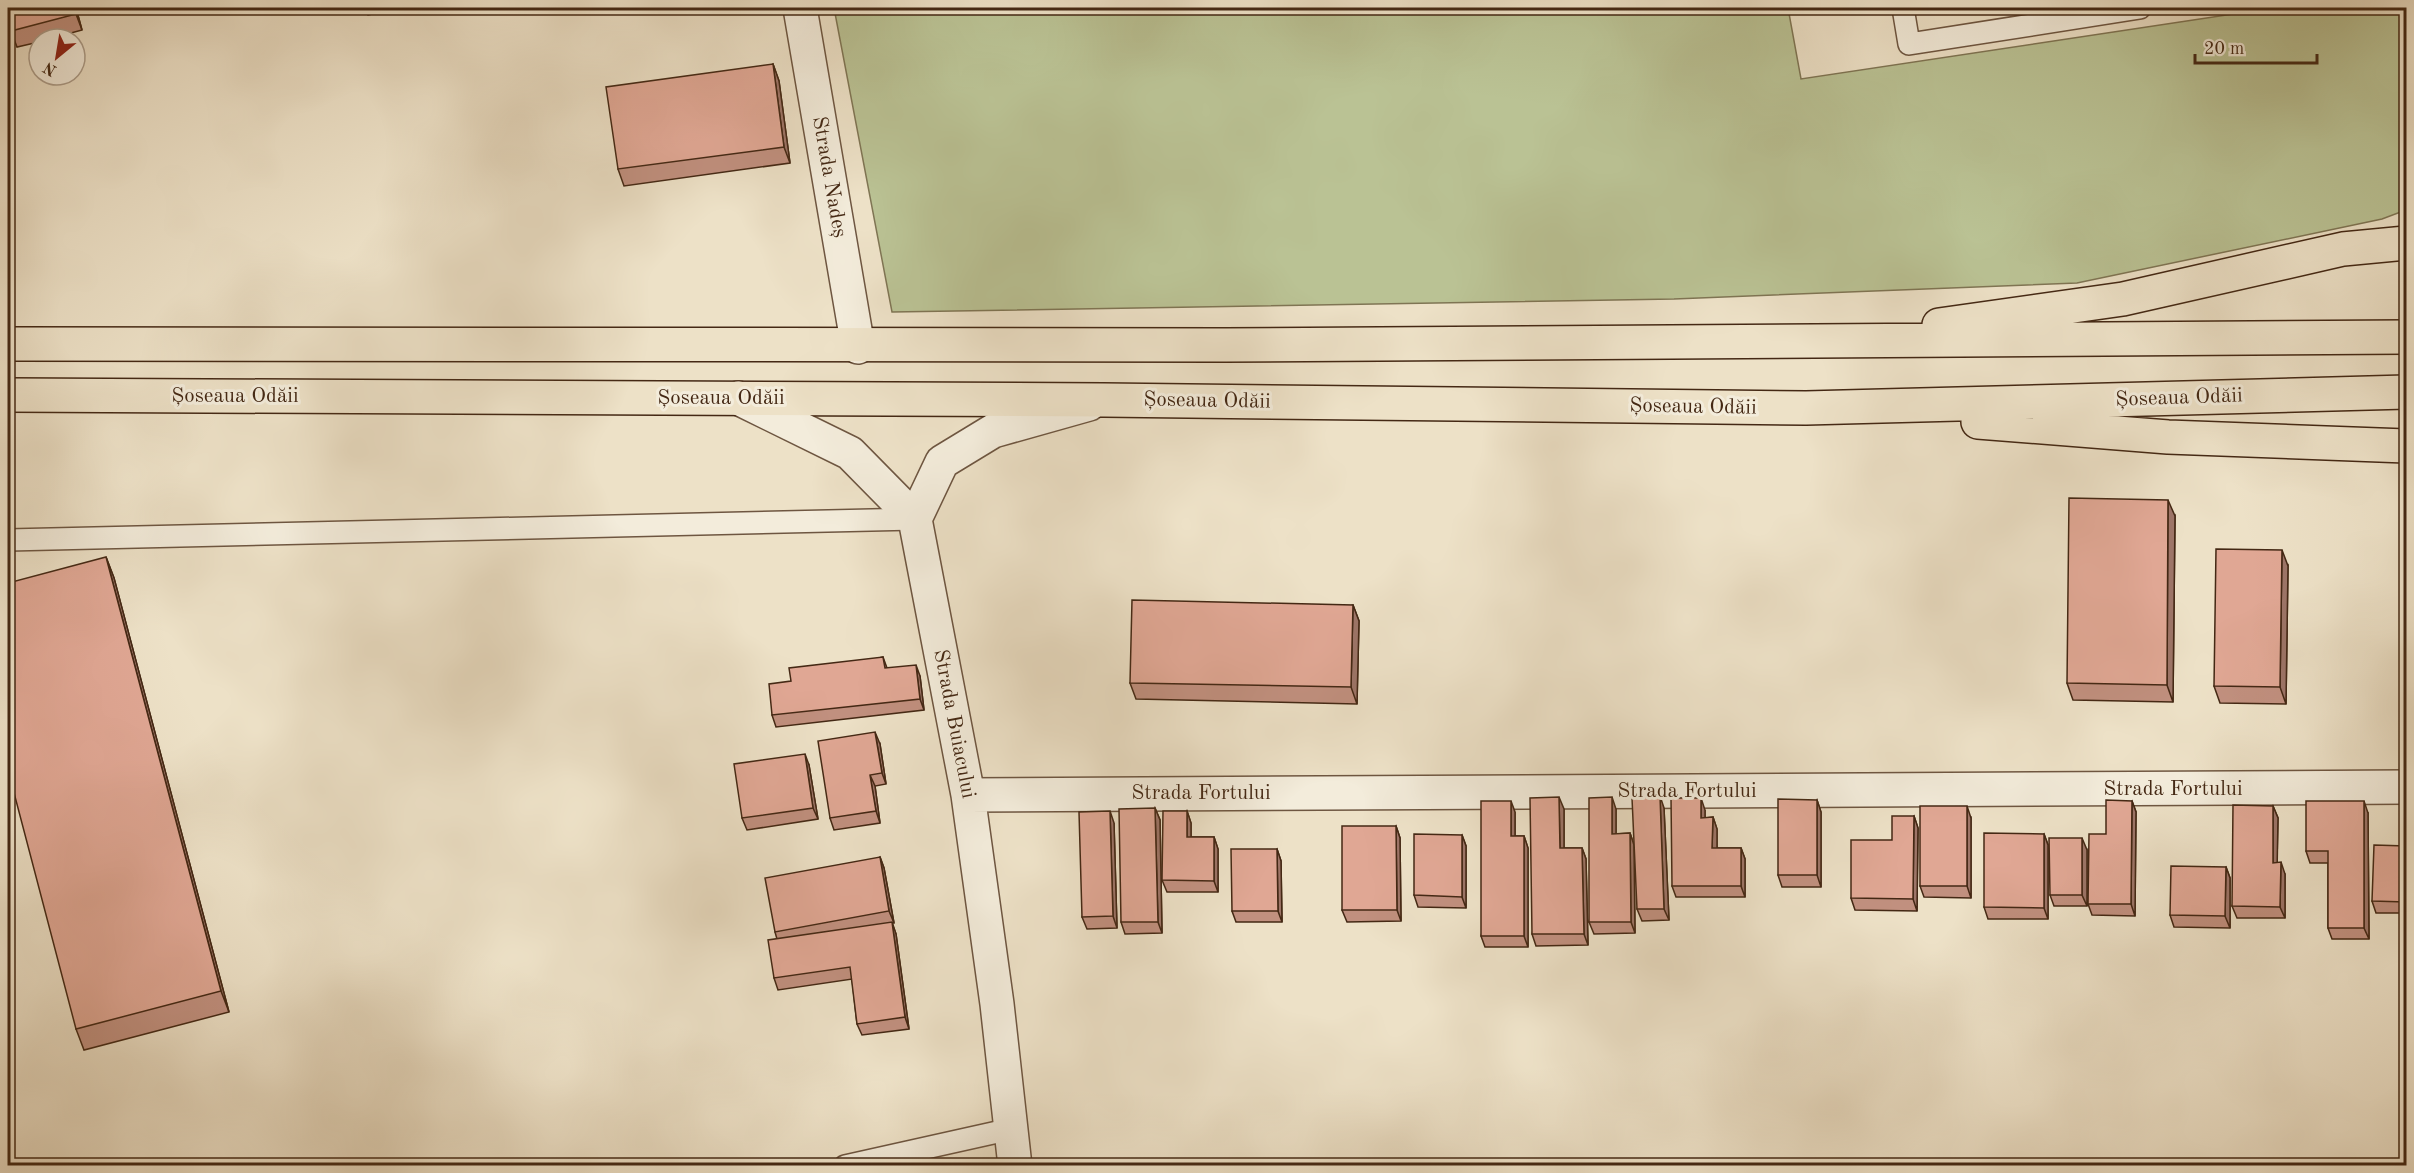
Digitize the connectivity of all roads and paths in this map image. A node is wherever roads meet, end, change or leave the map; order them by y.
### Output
1 (800, 8) edge
2 (1903, 8) edge
3 (2140, 8) edge
4 (2406, 243) edge
5 (2406, 337) edge
6 (8, 344) edge
7 (1800, 344) junction
8 (858, 347) junction
9 (2406, 392) edge
10 (8, 395) edge
11 (738, 398) junction
12 (1104, 400) junction
13 (1806, 408) junction
14 (2406, 447) edge
15 (915, 519) junction
16 (8, 540) edge
17 (2406, 787) edge
18 (968, 795) junction
19 (1011, 1129) junction
20 (845, 1166) edge
21 (1015, 1166) edge

1 - 8 street, Strada Nadeș
2 - 3 lane
4 - 7 main road
5 - 7 main road
6 - 8 main road
7 - 8 main road
9 - 13 main road, Șoseaua Odăii
10 - 11 main road, Șoseaua Odăii
11 - 12 main road, Șoseaua Odăii
11 - 15 street
12 - 13 main road, Șoseaua Odăii
12 - 15 street
13 - 14 main road
15 - 16 lane
15 - 18 street, Strada Buiacului
17 - 18 street, Strada Fortului
18 - 19 street, Strada Buiacului
19 - 20 lane
19 - 21 street, Strada Buiacului

